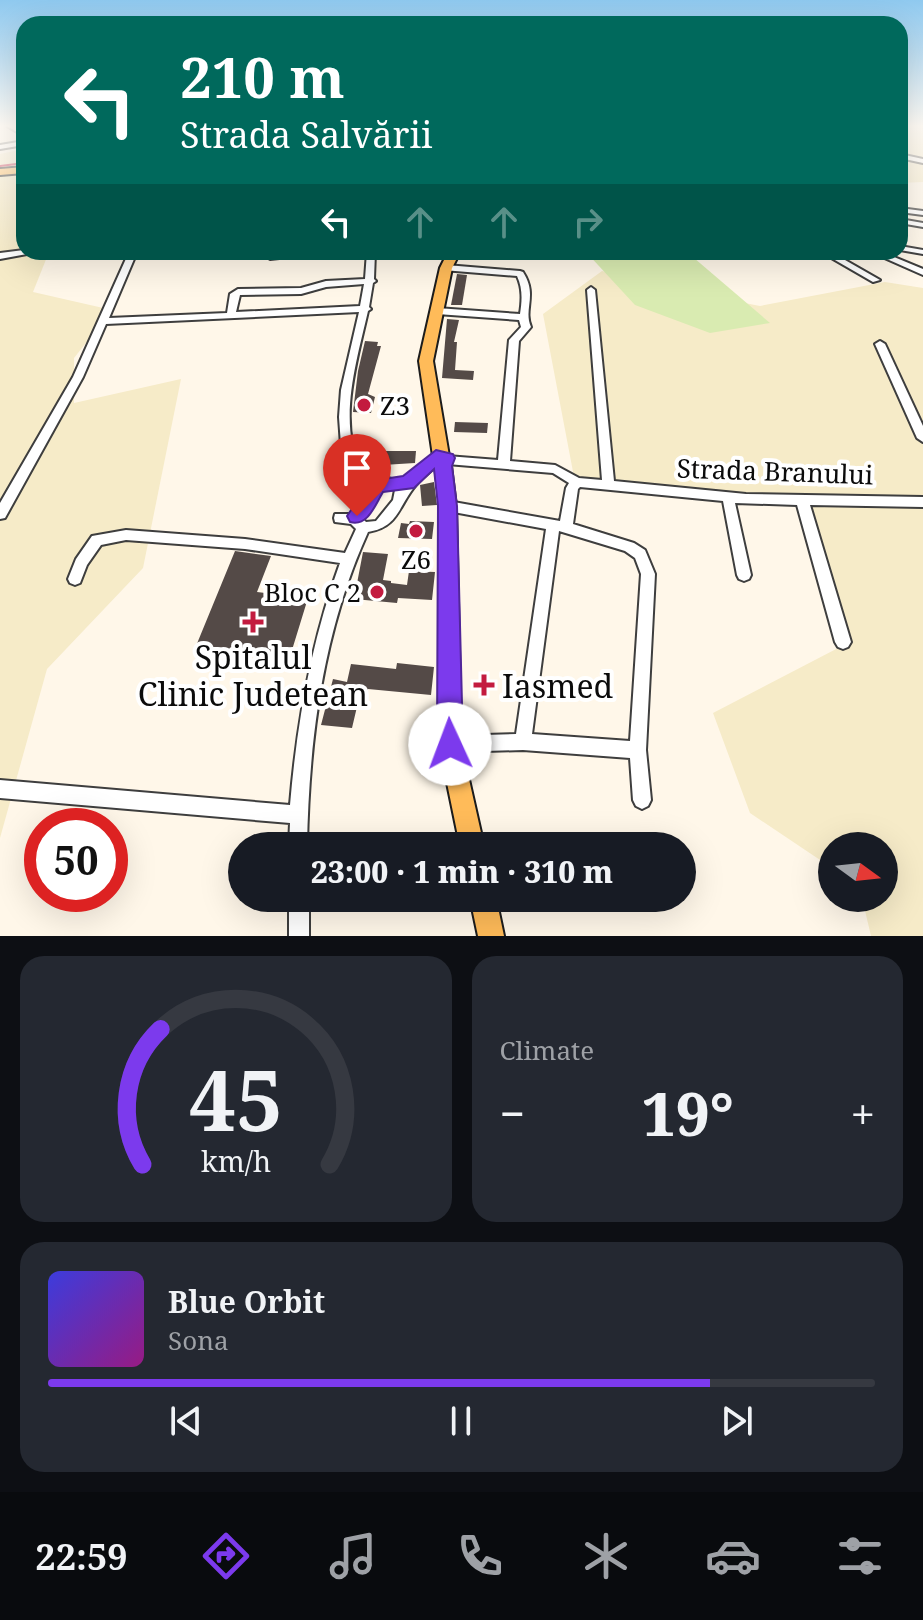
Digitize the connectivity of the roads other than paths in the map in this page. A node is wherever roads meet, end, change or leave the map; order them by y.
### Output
1 (16, 254) edge
2 (12, 255) junction
3 (0, 256) edge
4 (130, 260) edge
5 (371, 260) edge
6 (450, 260) edge
7 (840, 260) edge
8 (894, 260) edge
9 (0, 267) edge
10 (446, 268) junction
11 (923, 272) edge
12 (876, 280) dead end
13 (372, 281) junction
14 (591, 290) dead end
15 (366, 309) junction
16 (437, 311) junction
17 (231, 314) junction
18 (523, 317) junction
19 (103, 321) junction
20 (880, 344) dead end
21 (923, 438) edge
22 (441, 461) junction
23 (504, 463) junction
24 (577, 482) junction
25 (608, 484) junction
26 (373, 486) junction
27 (400, 490) junction
28 (728, 497) junction
29 (802, 499) junction
30 (923, 502) edge
31 (448, 506) junction
32 (0, 514) edge
33 (340, 518) dead end
34 (360, 524) junction
35 (560, 526) junction
36 (348, 559) junction
37 (744, 575) dead end
38 (75, 579) dead end
39 (843, 642) dead end
40 (523, 742) junction
41 (450, 744) junction
42 (638, 750) junction
43 (0, 789) edge
44 (642, 800) dead end
45 (298, 815) junction
46 (298, 832) edge
47 (469, 832) edge
48 (299, 912) edge
49 (486, 912) edge
50 (299, 936) edge
51 (491, 936) edge

1 - 2 street
2 - 3 street
2 - 9 street
4 - 19 street
5 - 13 street
6 - 10 main road
7 - 12 street
8 - 11 street
10 - 16 main road
10 - 18 street
13 - 15 street
13 - 17 street
14 - 25 street
15 - 17 street
15 - 26 street
16 - 18 street
16 - 22 main road
17 - 19 street
18 - 23 street
19 - 32 street
20 - 21 street
22 - 23 street, Strada Branului
22 - 27 street
22 - 31 main road
23 - 24 street, Strada Branului
24 - 25 street, Strada Branului
24 - 35 street
25 - 28 street, Strada Branului
26 - 27 street
26 - 34 street
27 - 34 street
28 - 29 street, Strada Branului
28 - 37 street
29 - 30 street, Strada Branului
29 - 39 street
31 - 35 street
31 - 41 main road
33 - 34 street
34 - 36 street
35 - 40 street
35 - 42 street
36 - 38 street
36 - 45 street
40 - 41 street
40 - 42 street
41 - 47 main road
42 - 44 street
43 - 45 street
45 - 46 street
48 - 50 street
49 - 51 main road

